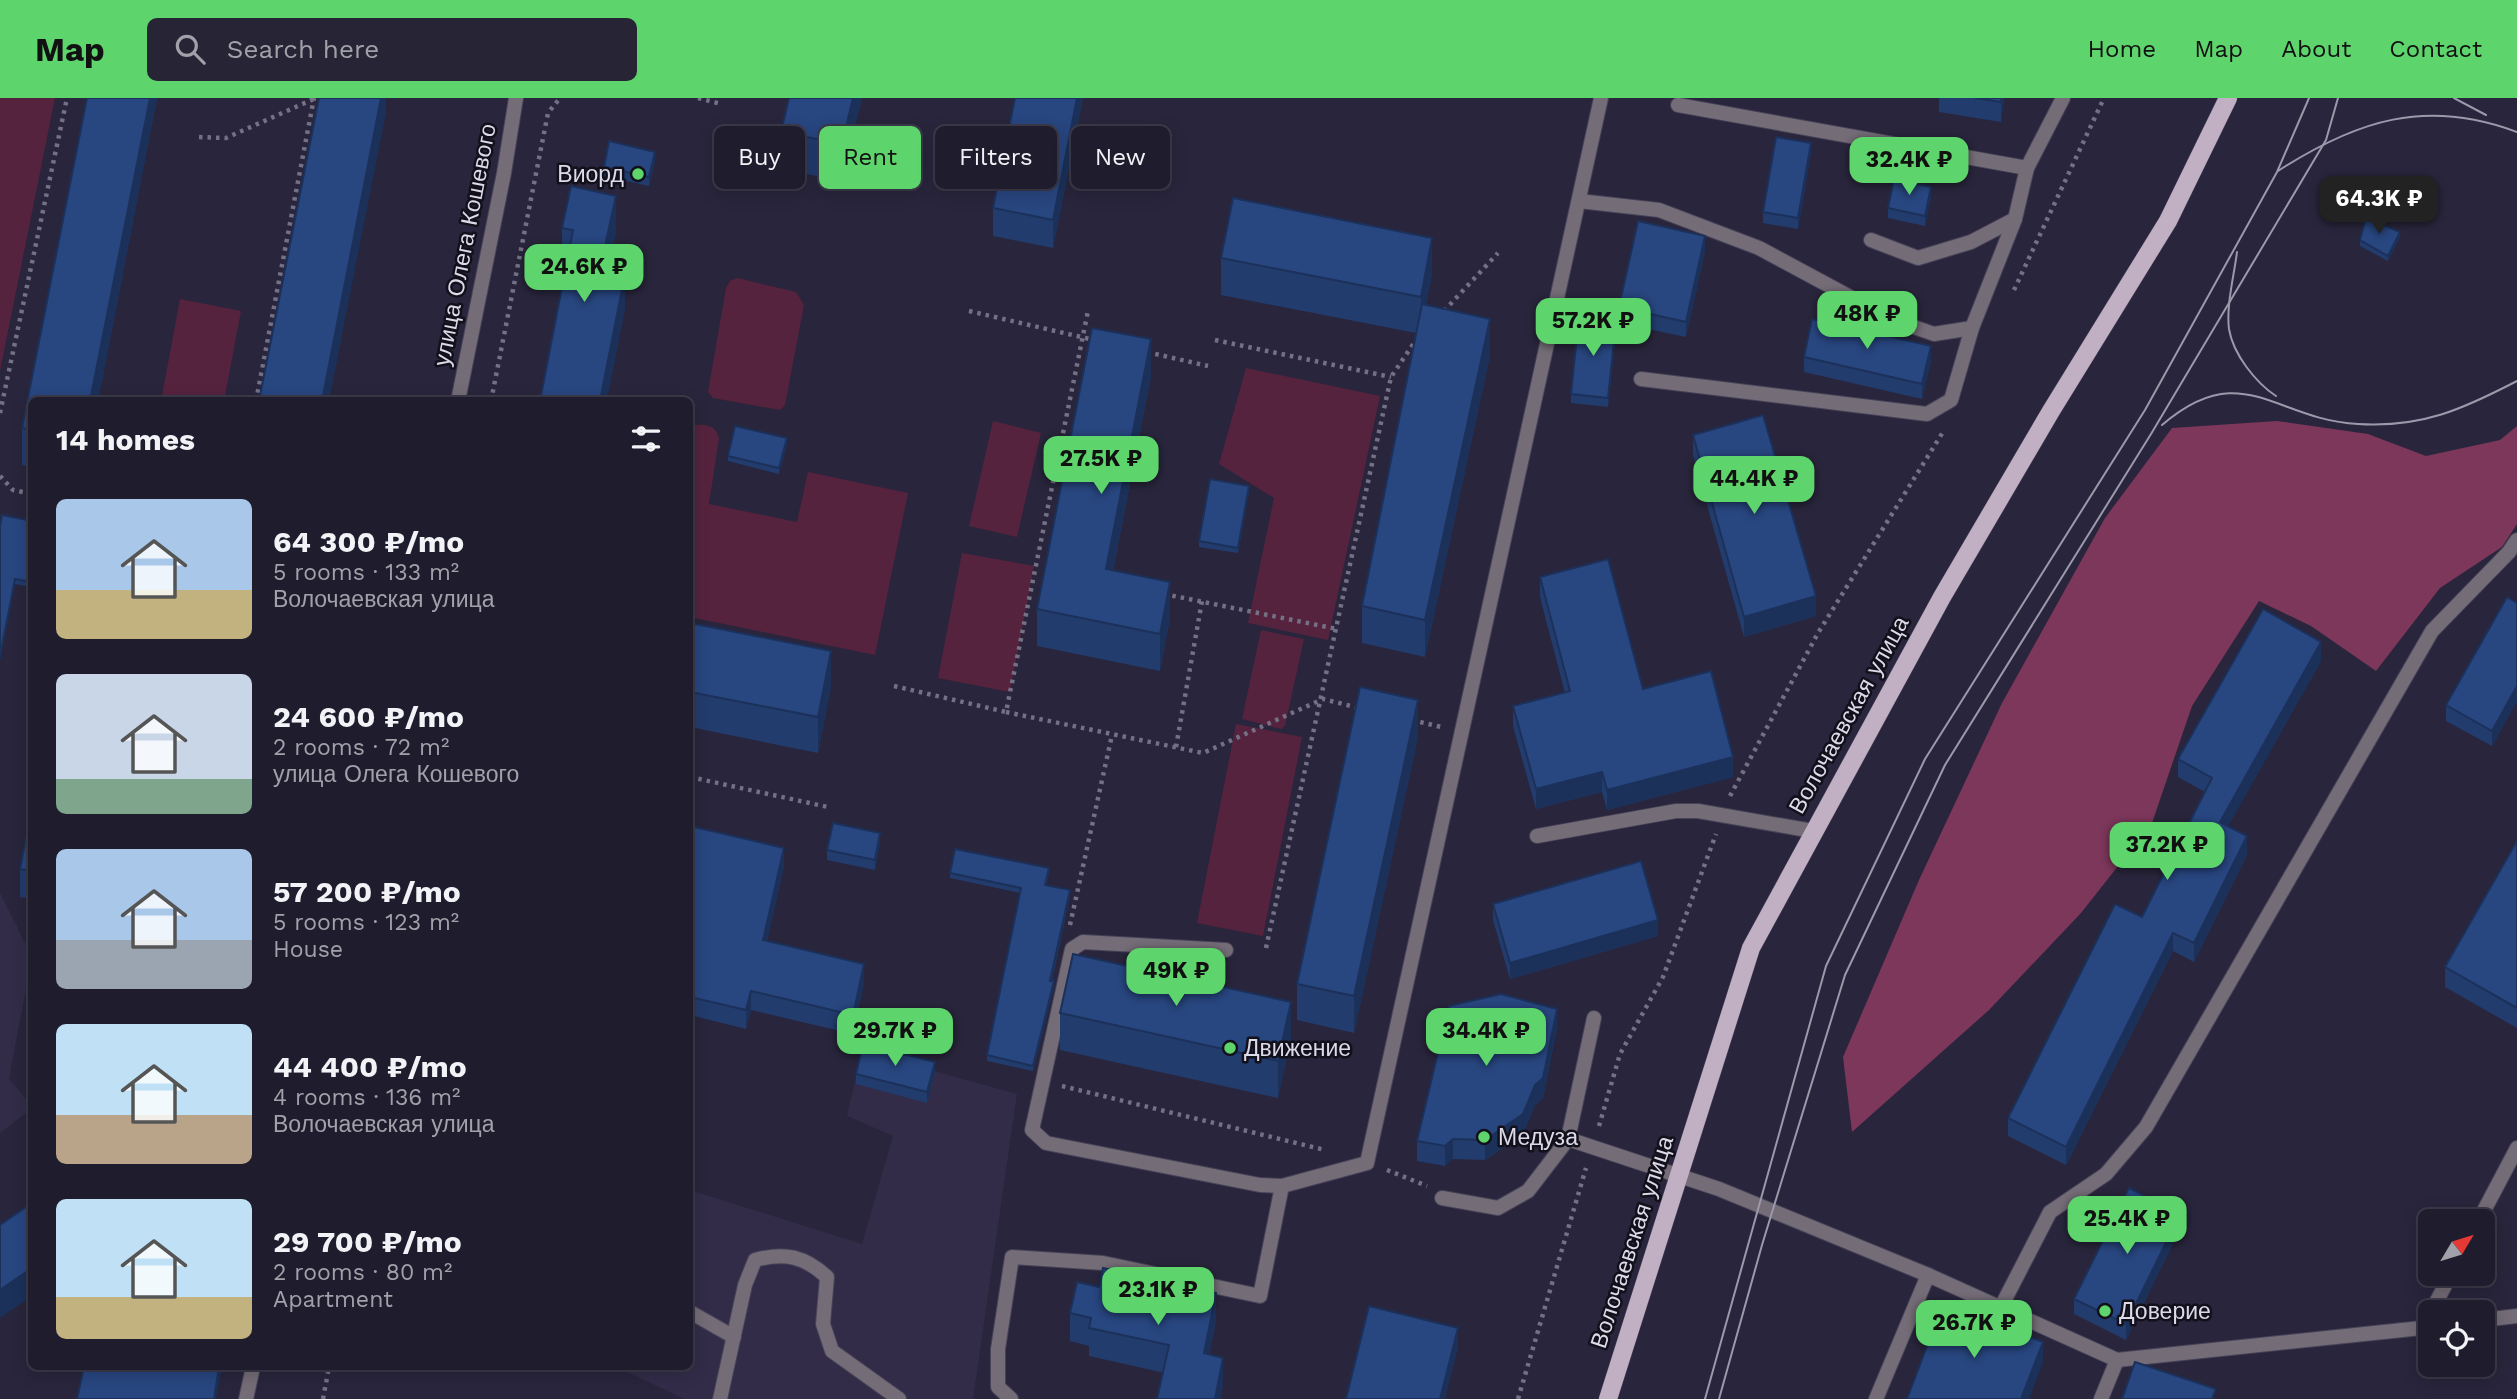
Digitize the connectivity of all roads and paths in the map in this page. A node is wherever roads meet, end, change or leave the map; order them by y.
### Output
1 (67, 98) edge
2 (314, 98) edge
3 (516, 98) edge
4 (560, 98) edge
5 (698, 98) edge
6 (1601, 98) edge
7 (2063, 98) edge
8 (2104, 98) edge
9 (2228, 98) edge
10 (721, 104) dead end
11 (1678, 105) dead end
12 (199, 137) dead end
13 (2027, 168) junction
14 (1579, 201) junction
15 (2015, 219) junction
16 (1871, 240) dead end
17 (1498, 253) dead end
18 (2011, 296) dead end
19 (969, 311) dead end
20 (1088, 311) dead end
21 (1441, 314) edge
22 (1972, 328) junction
23 (1422, 335) edge
24 (1083, 337) junction
25 (1215, 340) dead end
26 (1108, 343) edge
27 (1146, 352) edge
28 (1209, 366) dead end
29 (1391, 377) junction
30 (1641, 379) dead end
31 (257, 397) edge
32 (459, 397) edge
33 (492, 397) edge
34 (0, 413) edge
35 (1947, 426) dead end
36 (0, 476) edge
37 (28, 493) edge
38 (2517, 540) edge
39 (1163, 594) edge
40 (1202, 601) junction
41 (1337, 629) junction
42 (894, 686) dead end
43 (1322, 699) junction
44 (1361, 708) edge
45 (1006, 712) junction
46 (1399, 717) edge
47 (1462, 732) junction
48 (1112, 735) junction
49 (1176, 747) junction
50 (693, 778) edge
51 (828, 807) dead end
52 (1723, 815) junction
53 (1813, 831) junction
54 (1537, 836) dead end
55 (1069, 929) dead end
56 (1266, 948) dead end
57 (1226, 950) dead end
58 (1594, 1018) dead end
59 (1053, 1081) dead end
60 (1567, 1139) junction
61 (1302, 1144) dead end
62 (1593, 1147) junction
63 (2517, 1148) edge
64 (1679, 1174) junction
65 (1282, 1186) junction
66 (1442, 1198) dead end
67 (2485, 1209) edge
68 (1928, 1275) junction
69 (2001, 1307) junction
70 (693, 1314) edge
71 (2517, 1316) edge
72 (2495, 1319) edge
73 (2418, 1329) edge
74 (734, 1337) junction
75 (2117, 1360) junction
76 (253, 1370) edge
77 (328, 1370) edge
78 (248, 1398) edge
79 (323, 1399) edge
80 (720, 1399) edge
81 (900, 1399) edge
82 (1011, 1399) edge
83 (1518, 1399) edge
84 (1608, 1399) edge
85 (1877, 1399) edge
86 (2101, 1399) edge

1 - 34 path
2 - 12 path
2 - 31 path
3 - 32 street, улица Олега Кошевого
4 - 33 path
5 - 10 path
6 - 14 street
7 - 13 street
8 - 18 path
9 - 53 main road, Волочаевская улица
11 - 13 street
13 - 15 street
14 - 22 street
14 - 47 street
15 - 16 street
15 - 22 street
17 - 21 path
19 - 24 path
20 - 24 path
22 - 30 street
23 - 29 path
24 - 26 path
24 - 45 path
25 - 29 path
27 - 28 path
29 - 41 path
35 - 52 path
36 - 37 path
38 - 69 street
39 - 40 path
40 - 41 path
40 - 49 path
41 - 43 path
42 - 45 path
43 - 44 path
43 - 49 path
43 - 56 path
45 - 48 path
46 - 47 path
47 - 65 street
48 - 49 path
48 - 55 path
50 - 51 path
52 - 53 street
52 - 54 street
52 - 62 path
53 - 64 main road, Волочаевская улица
57 - 65 street
58 - 60 street
59 - 61 path
60 - 62 street
60 - 66 street
62 - 64 street
62 - 83 path
63 - 67 street
64 - 68 street
64 - 84 main road, Волочаевская улица
65 - 82 street
68 - 69 street
68 - 85 street
69 - 75 street
70 - 74 street
71 - 72 street
73 - 75 street
74 - 80 street
74 - 81 street
75 - 86 street
76 - 78 street
77 - 79 path

